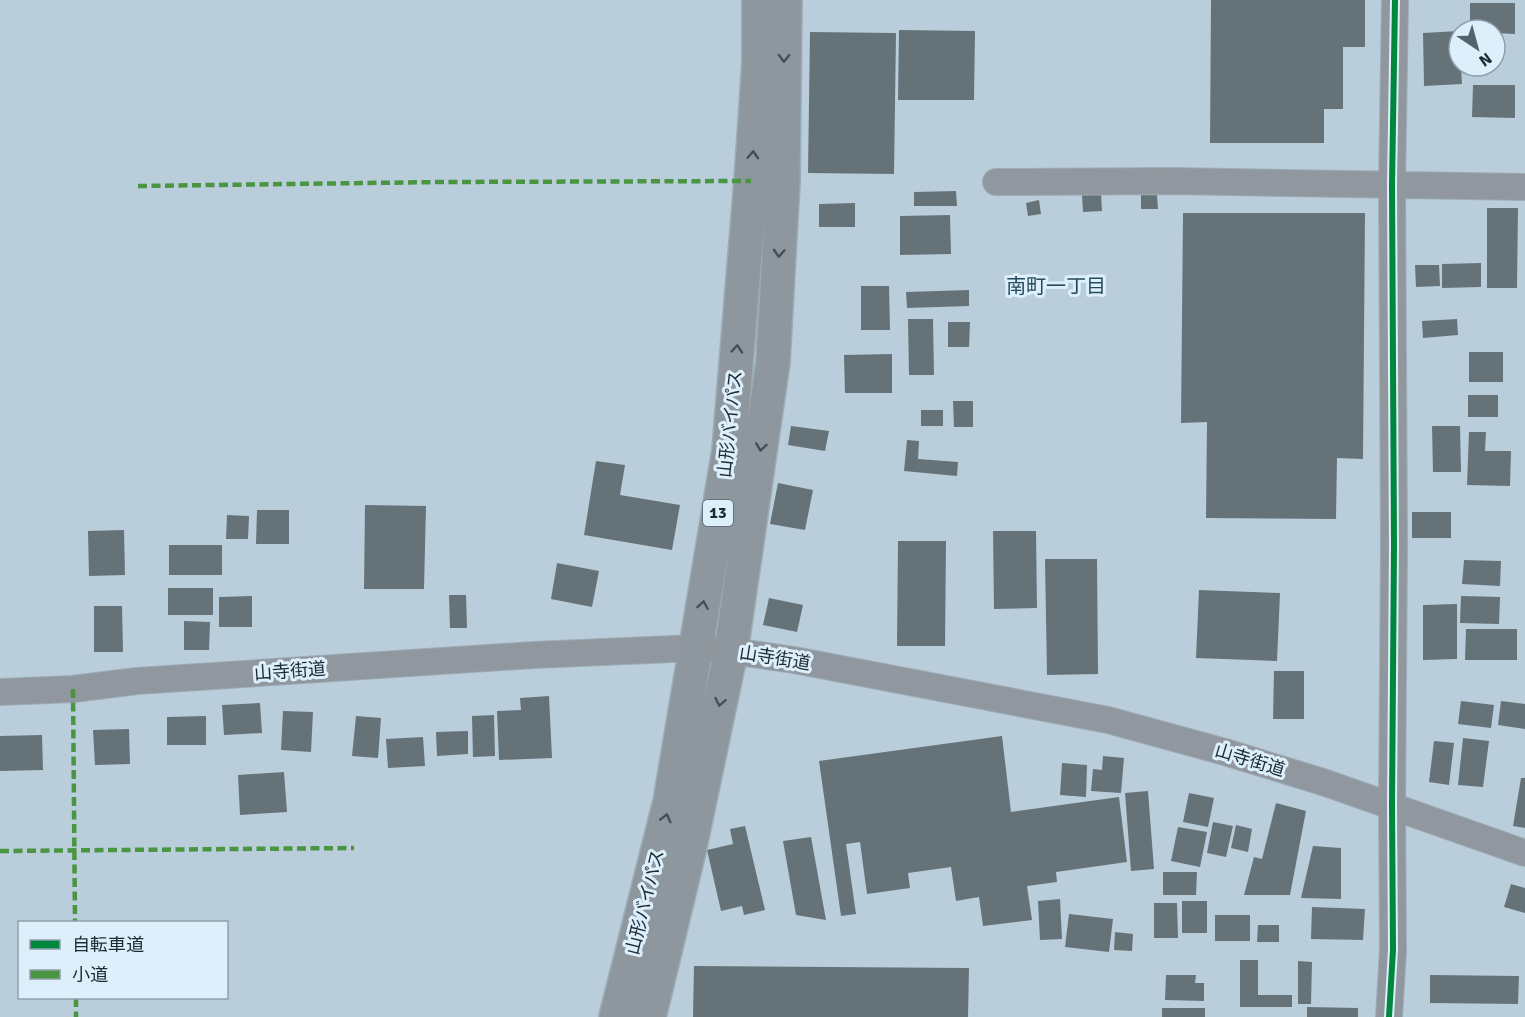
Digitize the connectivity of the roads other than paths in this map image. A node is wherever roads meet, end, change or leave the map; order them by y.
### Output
1 (759, 0) edge
2 (785, 0) edge
3 (1395, 0) edge
4 (996, 182) dead end
5 (1392, 185) junction
6 (1525, 187) edge
7 (696, 648) junction
8 (731, 651) junction
9 (0, 692) edge
10 (1392, 806) junction
11 (1525, 853) edge
12 (616, 1017) edge
13 (650, 1017) edge
14 (1389, 1017) edge

7 -> 1 highway, 山形バイパス / 13
2 -> 8 highway, 山形バイパス / 13
3 - 5 main road
4 - 5 main road
5 - 6 main road
5 - 10 main road
7 - 8 main road, 山寺街道
7 - 9 main road, 山寺街道
12 -> 7 highway, 山形バイパス / 13
8 - 10 main road, 山寺街道
8 -> 13 highway, 山形バイパス / 13
10 - 11 main road, 山寺街道
10 - 14 main road

